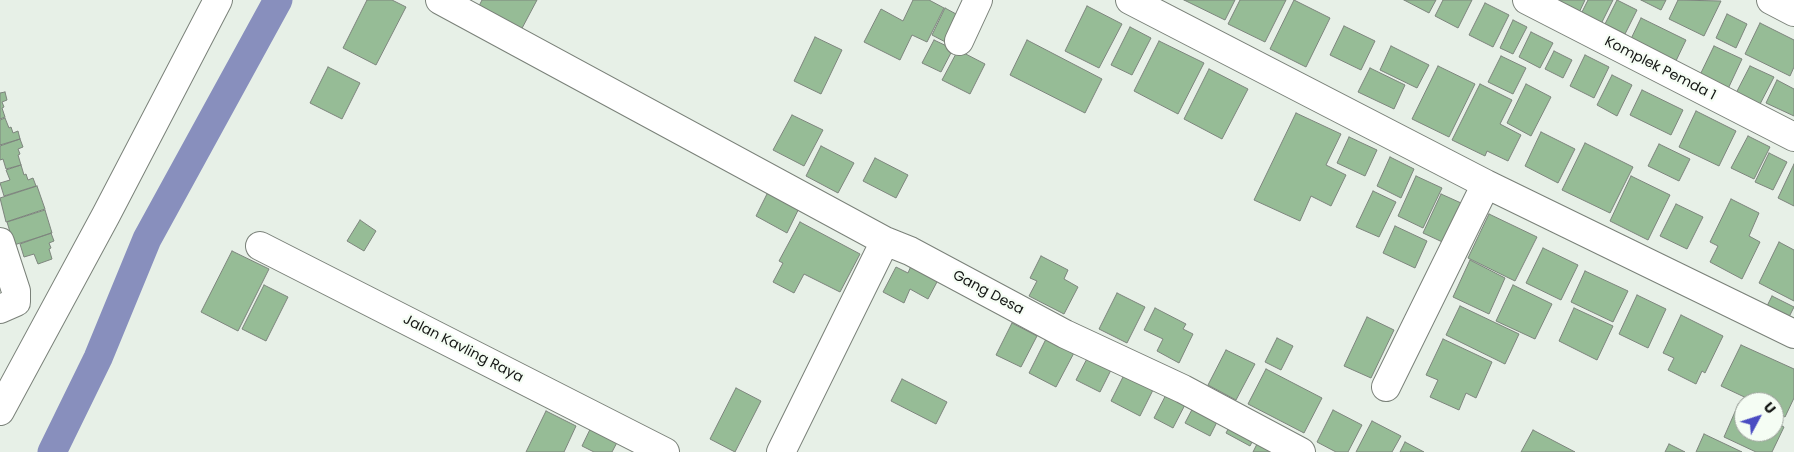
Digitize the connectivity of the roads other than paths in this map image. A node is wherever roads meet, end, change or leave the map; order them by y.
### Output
1 (218, 0) edge
2 (440, 0) edge
3 (978, 0) edge
4 (1526, 0) edge
5 (1771, 0) edge
6 (1145, 3) edge
7 (1794, 12) edge
8 (959, 41) dead end
9 (1794, 137) edge
10 (1486, 184) junction
11 (886, 241) junction
12 (0, 242) edge
13 (260, 246) dead end
14 (0, 308) edge
15 (1794, 334) edge
16 (1386, 387) dead end
17 (4, 393) edge
18 (665, 452) edge
19 (781, 452) edge
20 (1301, 452) edge

1 - 17 street
2 - 11 street, Gang Desa
3 - 8 street
4 - 9 street, Komplek Pemda 1
5 - 7 street
6 - 10 street
10 - 15 street
10 - 16 street
11 - 19 street
11 - 20 street, Gang Desa
12 - 14 street
13 - 18 street, Jalan Kavling Raya

